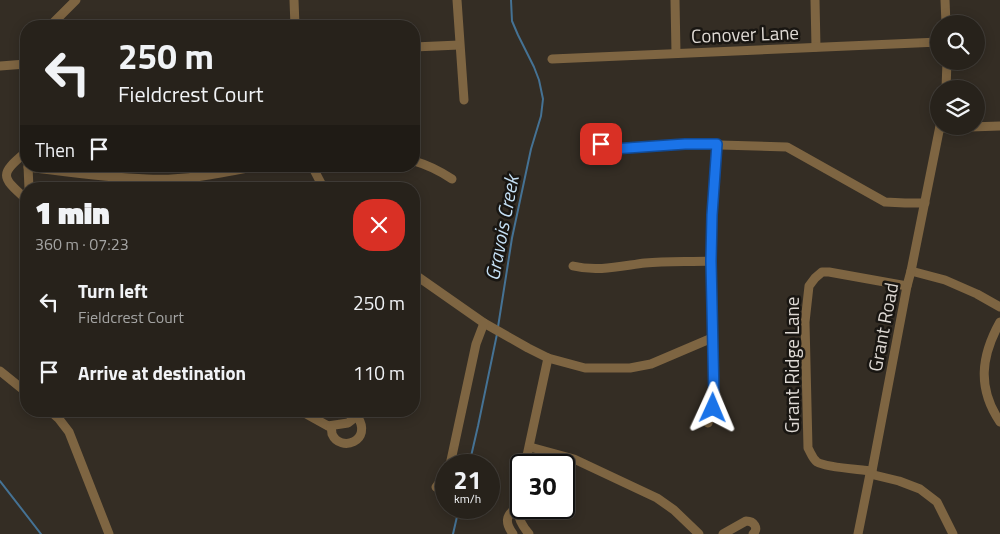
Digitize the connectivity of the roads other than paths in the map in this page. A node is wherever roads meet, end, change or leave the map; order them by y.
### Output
1 (76, 0) edge
2 (294, 0) edge
3 (457, 0) edge
4 (675, 0) edge
5 (815, 0) edge
6 (945, 0) edge
7 (946, 15) edge
8 (56, 20) edge
9 (295, 20) edge
10 (930, 42) edge
11 (460, 45) junction
12 (420, 47) edge
13 (816, 47) junction
14 (676, 53) junction
15 (552, 59) dead end
16 (20, 64) edge
17 (0, 66) edge
18 (464, 100) dead end
19 (985, 126) edge
20 (1000, 126) edge
21 (938, 135) edge
22 (717, 144) junction
23 (613, 149) dead end
24 (20, 157) edge
25 (420, 162) edge
26 (66, 172) edge
27 (226, 172) edge
28 (452, 179) dead end
29 (20, 193) edge
30 (925, 203) junction
31 (711, 261) junction
32 (573, 266) dead end
33 (911, 271) junction
34 (420, 279) edge
35 (907, 286) junction
36 (1000, 307) edge
37 (1000, 322) edge
38 (487, 325) junction
39 (712, 338) junction
40 (548, 358) junction
41 (0, 370) edge
42 (20, 387) edge
43 (57, 417) edge
44 (312, 417) edge
45 (355, 417) edge
46 (359, 417) edge
47 (1000, 422) edge
48 (708, 423) dead end
49 (331, 426) junction
50 (530, 447) junction
51 (452, 454) edge
52 (528, 454) edge
53 (871, 472) junction
54 (510, 512) edge
55 (519, 519) edge
56 (109, 534) edge
57 (513, 534) edge
58 (529, 534) edge
59 (698, 534) edge
60 (724, 534) edge
61 (753, 534) edge
62 (858, 534) edge
63 (953, 534) edge

1 - 8 street
2 - 9 street
3 - 11 street
4 - 14 street
5 - 13 street
6 - 7 street
10 - 13 street, Conover Lane
11 - 12 street
11 - 18 street
13 - 14 street, Conover Lane
14 - 15 street, Conover Lane
16 - 17 street
19 - 20 street
21 - 30 street, Grant Road
22 - 23 street
22 - 30 street
22 - 31 street
24 - 29 street
25 - 28 street
26 - 27 street
30 - 33 street, Grant Road
31 - 32 street
31 - 39 street
33 - 35 street, Grant Road
33 - 36 street
34 - 38 street
35 - 53 street, Grant Road
35 - 53 street, Grant Ridge Lane
37 - 47 street
38 - 40 street
38 - 51 street
39 - 40 street
39 - 48 street
40 - 50 street
41 - 42 street
43 - 56 street
44 - 49 street
45 - 49 street
46 - 49 street
50 - 52 street
50 - 59 street
53 - 62 street, Grant Road
53 - 63 street, Grant Ridge Lane
54 - 57 street
55 - 58 street
60 - 61 street

